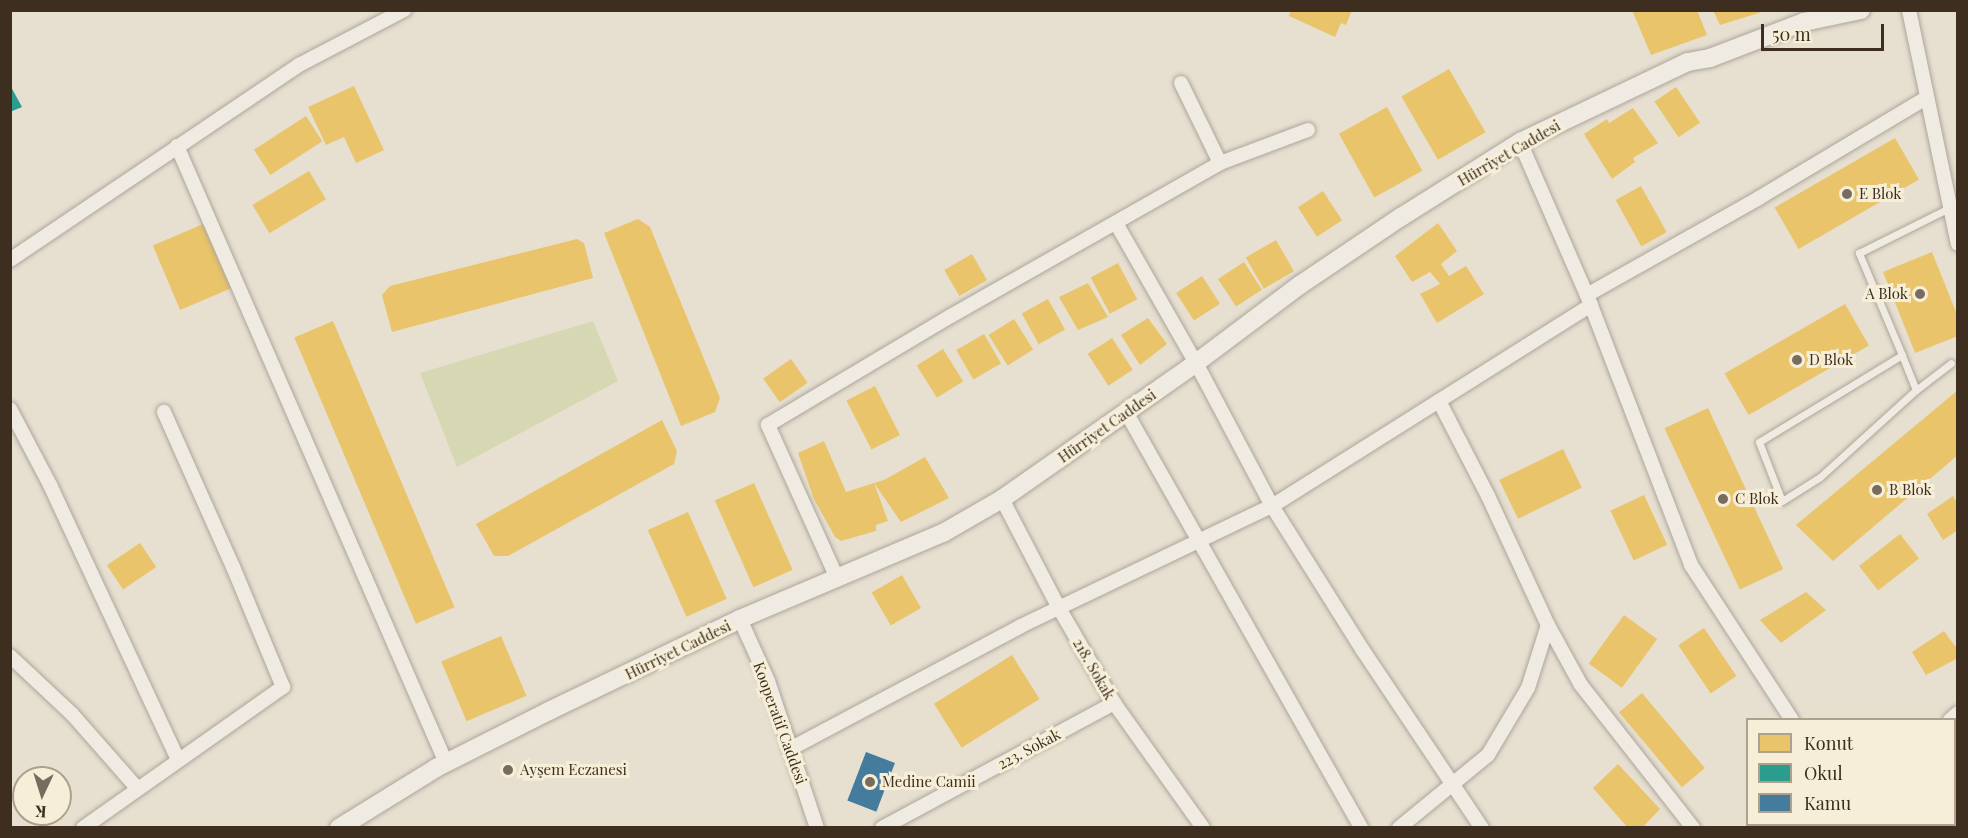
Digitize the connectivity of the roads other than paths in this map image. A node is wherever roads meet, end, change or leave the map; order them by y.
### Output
1 (404, 10) edge
2 (1861, 10) edge
3 (1909, 10) edge
4 (1181, 83) dead end
5 (1926, 98) junction
6 (1308, 130) dead end
7 (1520, 142) junction
8 (177, 146) junction
9 (1220, 163) junction
10 (1949, 208) junction
11 (1116, 223) junction
12 (1955, 226) edge
13 (1958, 244) edge
14 (10, 260) edge
15 (1589, 300) junction
16 (1902, 355) junction
17 (1196, 363) junction
18 (1951, 363) dead end
19 (1916, 390) junction
20 (1439, 401) junction
21 (10, 409) edge
22 (164, 412) dead end
23 (1126, 412) junction
24 (1002, 500) junction
25 (1272, 506) junction
26 (1199, 542) junction
27 (837, 578) junction
28 (1059, 608) junction
29 (740, 620) junction
30 (1548, 625) junction
31 (10, 656) edge
32 (1114, 703) junction
33 (1791, 718) edge
34 (790, 749) junction
35 (178, 759) junction
36 (446, 763) junction
37 (1452, 785) junction
38 (137, 788) junction
39 (341, 827) edge
40 (83, 828) edge
41 (817, 828) edge
42 (882, 828) edge
43 (1203, 828) edge
44 (1361, 828) edge
45 (1399, 828) edge
46 (1482, 828) edge
47 (1693, 828) edge

1 - 8 street
2 - 7 street, Hürriyet Caddesi
3 - 5 street
4 - 9 street
5 - 10 street
5 - 15 street
6 - 9 street
7 - 15 street
7 - 17 street, Hürriyet Caddesi
8 - 14 street
8 - 36 street
9 - 11 street
10 - 12 street
10 - 16 lane
11 - 17 street
11 - 27 street
12 - 13 street
15 - 20 street
15 - 33 street
16 - 19 lane
16 - 19 lane
17 - 23 street, Hürriyet Caddesi
17 - 25 street
18 - 19 lane
20 - 25 street
20 - 30 street
21 - 35 street
22 - 35 street
23 - 24 street, Hürriyet Caddesi
23 - 26 street
24 - 27 street, Hürriyet Caddesi
24 - 28 street, 218. Sokak
25 - 26 street
25 - 37 street
26 - 28 street
26 - 44 street
27 - 29 street, Hürriyet Caddesi
28 - 32 street, 218. Sokak
28 - 34 street
29 - 34 street, Kooperatif Caddesi
29 - 36 street, Hürriyet Caddesi
30 - 37 street
30 - 47 street
31 - 38 street
32 - 42 street, 223. Sokak
32 - 43 street, 218. Sokak
34 - 41 street, Kooperatif Caddesi
35 - 38 street
36 - 39 street, Hürriyet Caddesi
37 - 45 street
37 - 46 street
38 - 40 street

